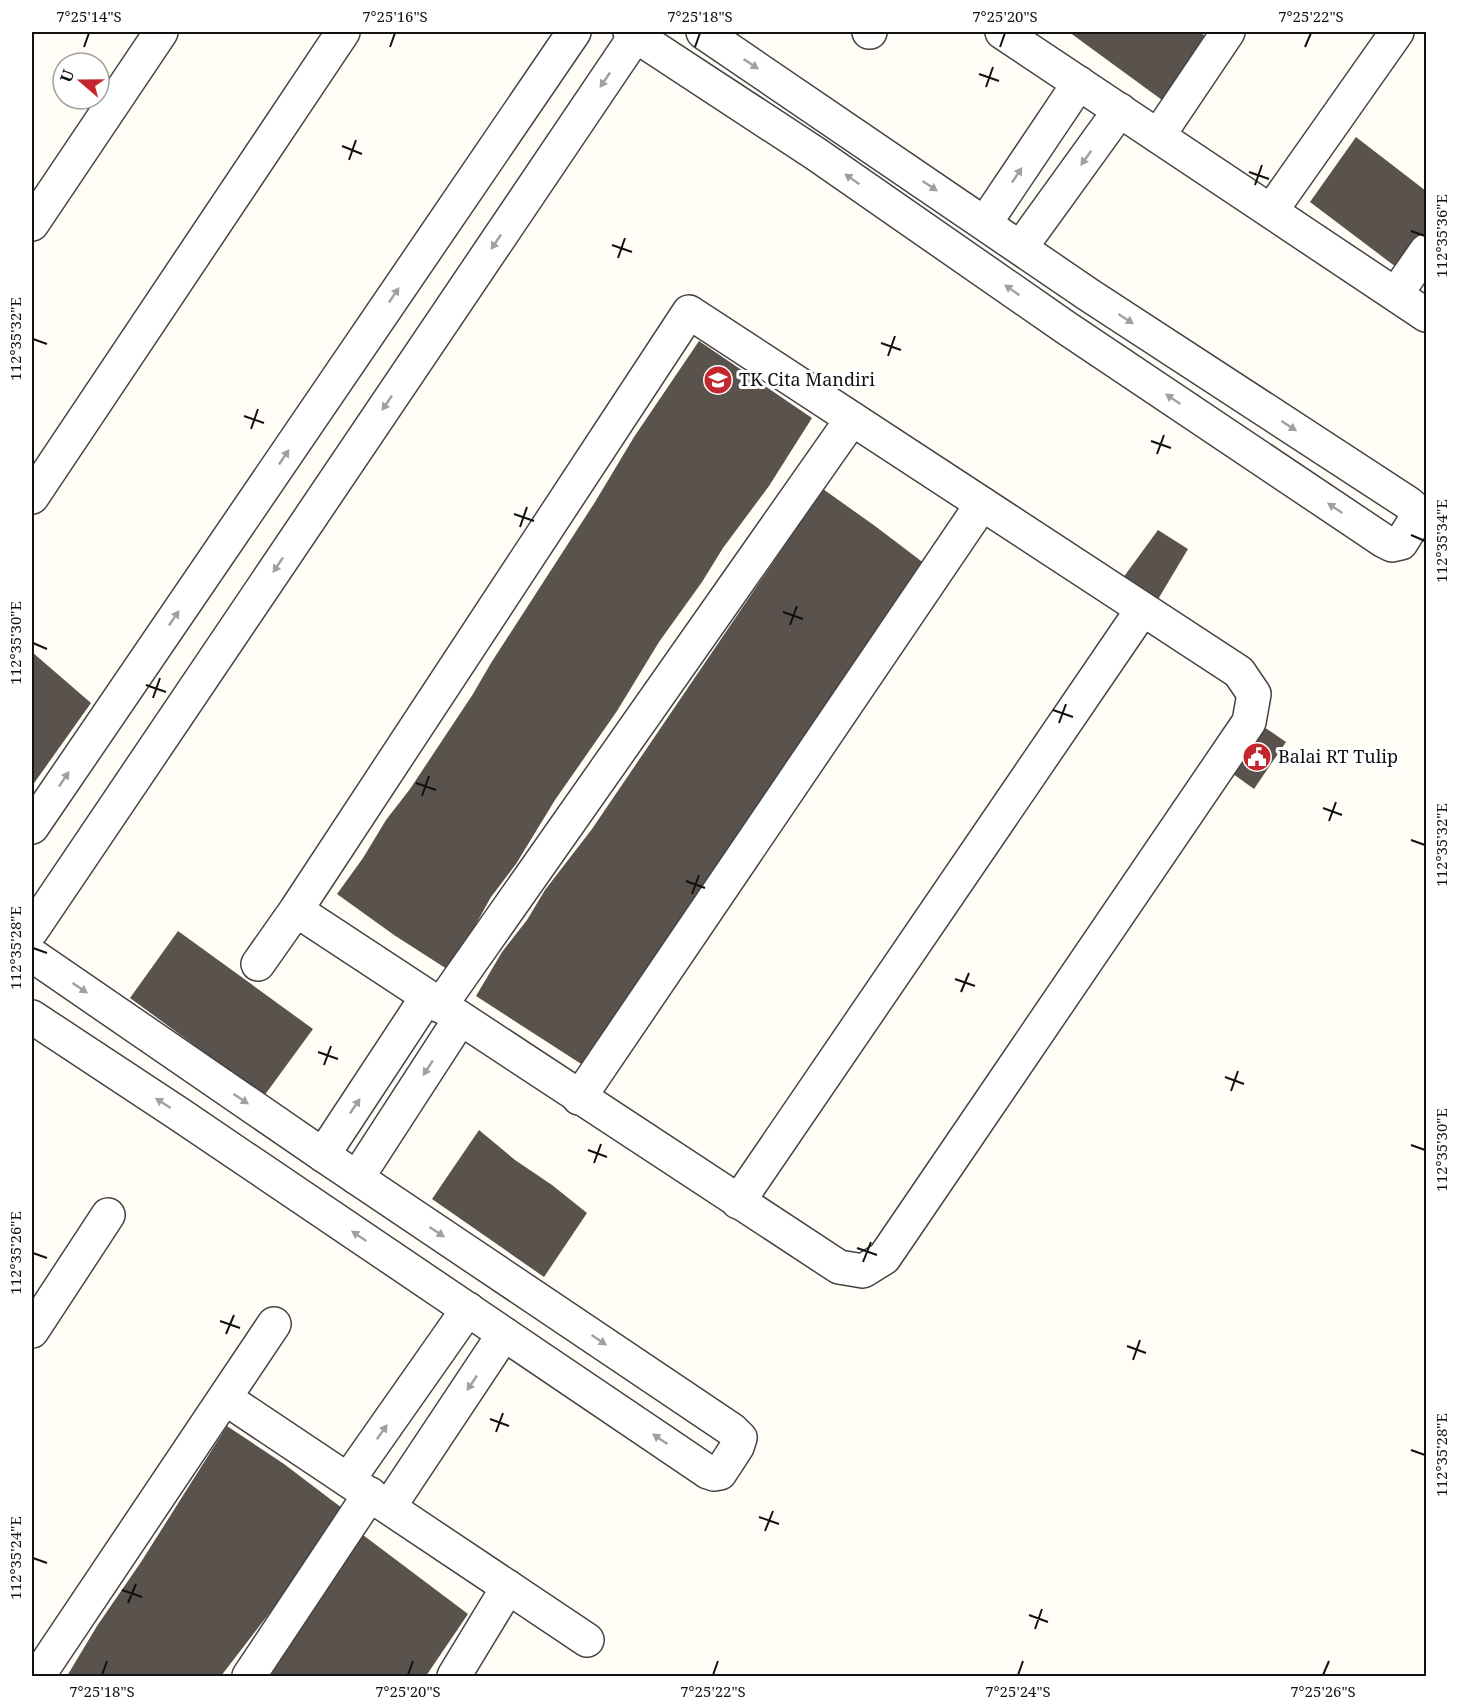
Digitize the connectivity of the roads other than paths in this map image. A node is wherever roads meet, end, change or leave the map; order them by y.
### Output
1 (161, 32) edge
2 (343, 32) edge
3 (574, 32) edge
4 (703, 32) edge
5 (1228, 32) edge
6 (1398, 32) edge
7 (635, 33) edge
8 (1024, 37) edge
9 (1079, 83) junction
10 (1120, 110) junction
11 (1158, 135) junction
12 (1271, 211) junction
13 (985, 223) junction
14 (32, 225) edge
15 (1021, 247) junction
16 (1426, 250) edge
17 (1396, 294) junction
18 (1089, 295) junction
19 (1426, 315) edge
20 (1065, 327) junction
21 (852, 419) junction
22 (32, 496) edge
23 (982, 504) junction
24 (1143, 610) junction
25 (32, 827) edge
26 (296, 910) junction
27 (32, 930) edge
28 (32, 955) edge
29 (258, 964) dead end
30 (443, 1007) junction
31 (32, 1017) edge
32 (579, 1098) junction
33 (322, 1155) junction
34 (357, 1178) junction
35 (738, 1203) junction
36 (410, 1214) junction
37 (108, 1215) dead end
38 (386, 1254) junction
39 (468, 1309) junction
40 (274, 1324) dead end
41 (32, 1331) edge
42 (504, 1334) junction
43 (225, 1398) junction
44 (369, 1494) junction
45 (508, 1587) junction
46 (587, 1640) dead end
47 (38, 1677) edge
48 (249, 1677) edge
49 (454, 1677) edge

1 - 14 street
2 - 22 street
25 -> 3 street
4 -> 13 street
5 - 11 street
6 - 12 street
20 -> 7 street
7 -> 27 street
8 - 9 street
9 - 10 street
13 -> 9 street
10 - 11 street
10 -> 15 street
11 - 12 street
12 - 17 street
13 - 15 street
15 - 18 street
16 - 17 street
17 - 19 street
18 - 20 street
18 -> 20 street
21 - 23 street
21 - 26 street
21 - 30 street
23 - 24 street
23 - 32 street
24 - 35 street
24 - 35 street
26 - 29 street
26 - 30 street
28 -> 33 street
30 - 32 street
33 -> 30 street
30 -> 34 street
38 -> 31 street
32 - 35 street
33 - 34 street
34 - 36 street
36 - 38 street
36 -> 42 street
37 - 41 street
38 - 39 street
39 - 42 street
44 -> 39 street
40 - 43 street
42 -> 44 street
43 - 44 street
43 - 47 street
44 - 45 street
44 - 48 street
45 - 46 street
45 - 49 street

